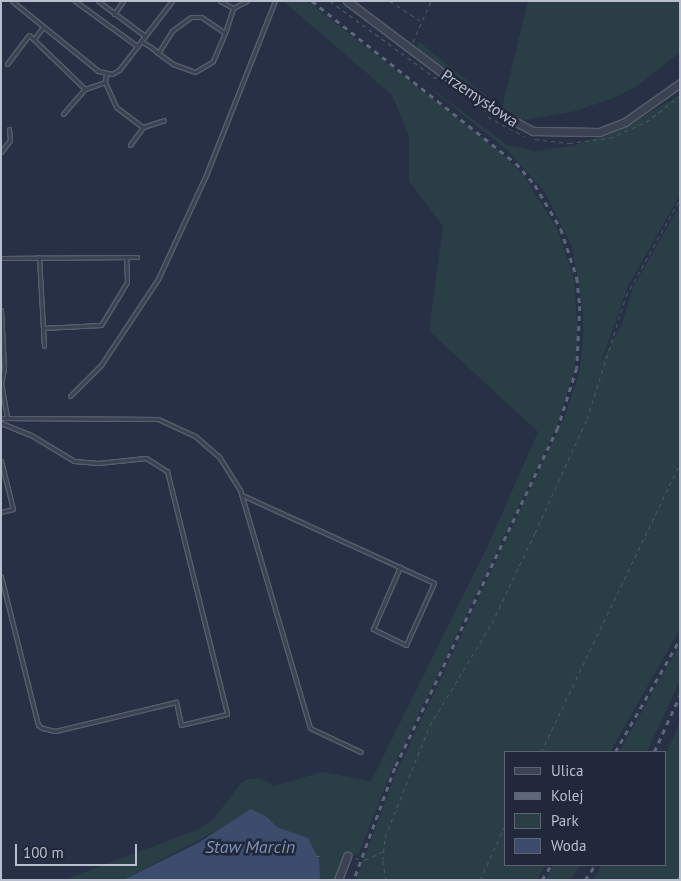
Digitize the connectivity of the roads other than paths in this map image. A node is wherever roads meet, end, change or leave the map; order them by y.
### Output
1 (12, 1) edge
2 (75, 1) edge
3 (98, 1) edge
4 (124, 1) edge
5 (172, 1) edge
6 (220, 1) edge
7 (247, 1) edge
8 (275, 1) edge
9 (347, 1) edge
10 (233, 8) junction
11 (114, 14) junction
12 (43, 27) junction
13 (225, 33) junction
14 (145, 36) junction
15 (34, 39) junction
16 (141, 41) junction
17 (137, 46) junction
18 (158, 53) junction
19 (7, 64) dead end
20 (106, 74) junction
21 (105, 82) junction
22 (680, 83) edge
23 (85, 89) junction
24 (63, 114) dead end
25 (164, 120) dead end
26 (143, 127) junction
27 (9, 129) dead end
28 (130, 145) dead end
29 (1, 152) edge
30 (126, 256) junction
31 (39, 257) junction
32 (137, 257) dead end
33 (1, 258) edge
34 (1, 310) edge
35 (43, 328) junction
36 (44, 346) dead end
37 (1, 383) edge
38 (70, 396) dead end
39 (7, 417) junction
40 (1, 418) edge
41 (1, 422) edge
42 (1, 461) edge
43 (242, 496) junction
44 (1, 512) edge
45 (400, 567) junction
46 (1, 577) edge
47 (361, 752) dead end
48 (347, 856) road end
49 (338, 880) edge

1 - 12 lane
2 - 17 lane
3 - 11 lane
4 - 11 lane
5 - 14 lane
6 - 10 lane
7 - 10 lane
8 - 38 lane
9 - 22 street, Przemysłowa
10 - 13 lane
11 - 14 lane
12 - 15 lane
12 - 20 lane
13 - 18 lane
13 - 18 lane
14 - 16 lane
15 - 19 lane
15 - 23 lane
16 - 17 lane
16 - 18 lane
17 - 20 lane
20 - 21 lane
21 - 23 lane
21 - 26 lane
23 - 24 lane
25 - 26 lane
26 - 28 lane
27 - 29 lane
30 - 31 lane
30 - 32 lane
30 - 35 lane
31 - 33 lane
31 - 35 lane
34 - 37 lane
35 - 36 lane
37 - 39 lane
39 - 40 lane
39 - 43 lane
41 - 46 lane
42 - 44 lane
43 - 45 lane
43 - 47 lane
45 - 45 lane
48 - 49 street

